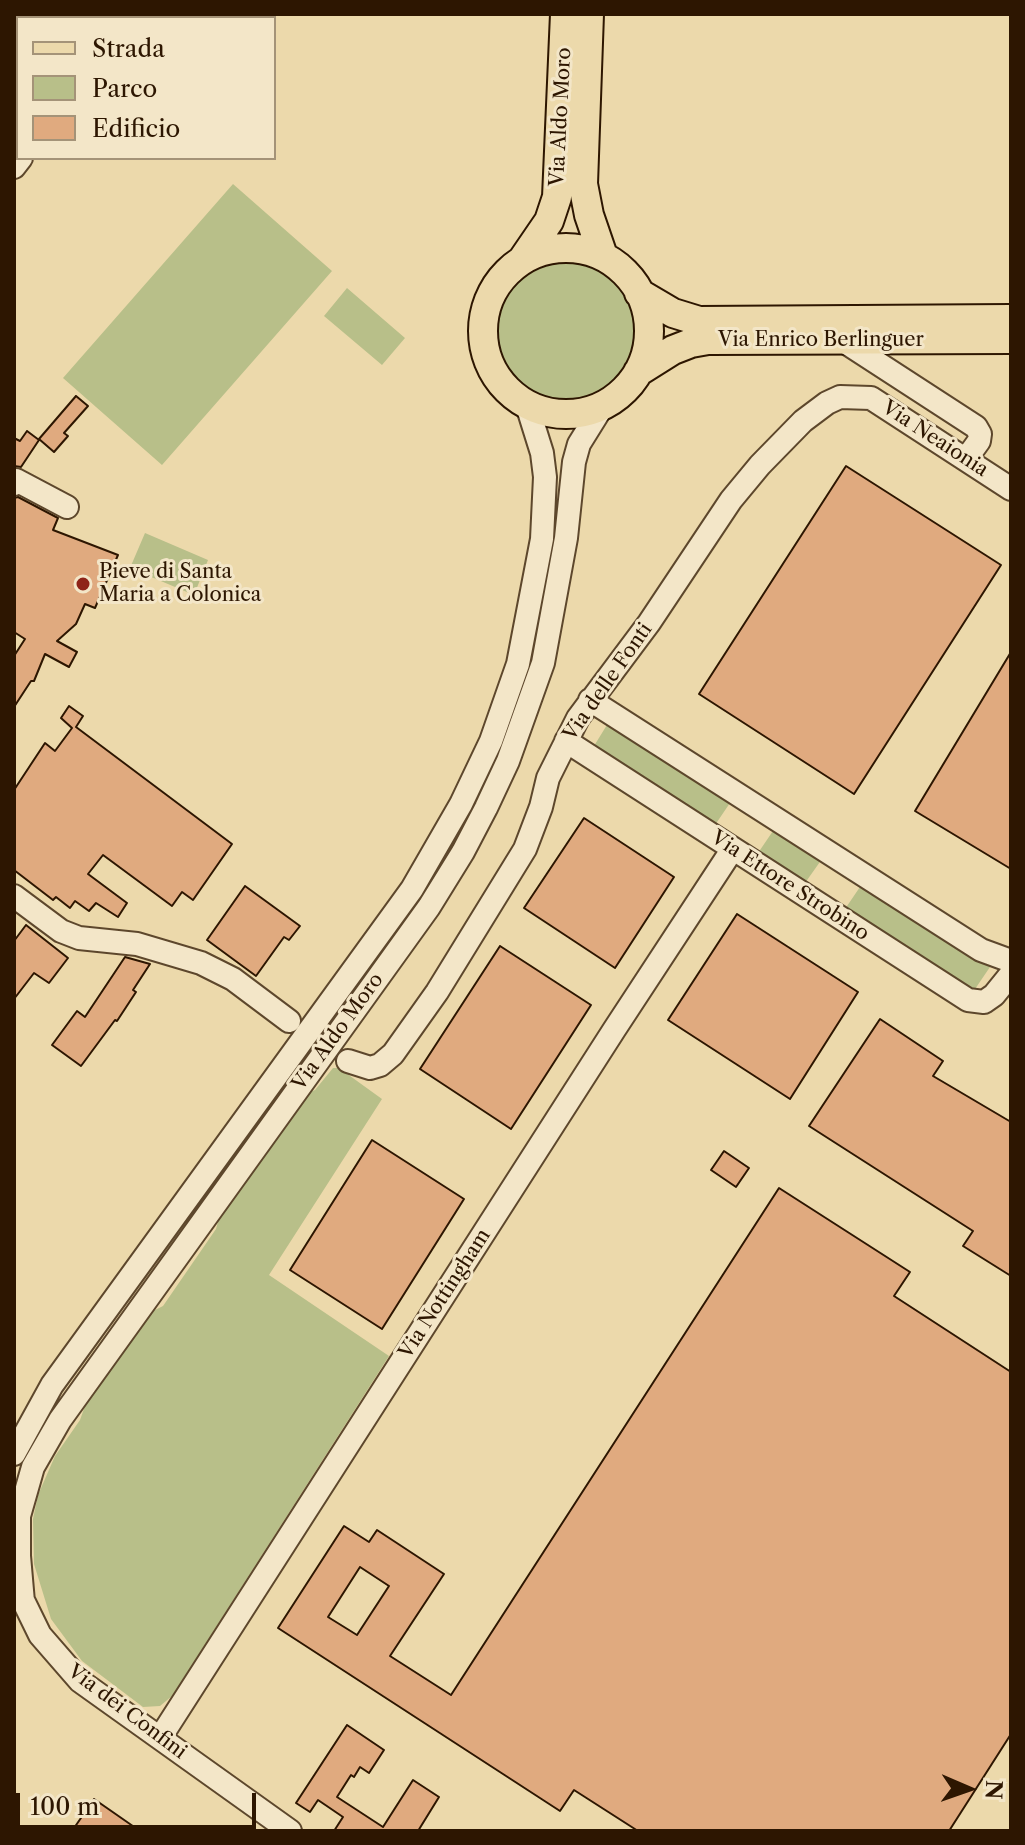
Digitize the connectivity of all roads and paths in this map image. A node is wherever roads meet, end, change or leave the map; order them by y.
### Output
1 (565, 14) edge
2 (589, 14) edge
3 (603, 256) junction
4 (523, 259) junction
5 (639, 293) junction
6 (1011, 319) edge
7 (1011, 339) edge
8 (842, 340) junction
9 (638, 372) junction
10 (527, 405) junction
11 (602, 407) junction
12 (778, 446) joint
13 (966, 459) junction
14 (14, 484) edge
15 (1011, 489) edge
16 (67, 507) dead end
17 (590, 700) junction
18 (566, 741) junction
19 (732, 850) junction
20 (14, 896) edge
21 (1011, 961) edge
22 (1011, 974) edge
23 (289, 1021) dead end
24 (348, 1061) dead end
25 (14, 1454) edge
26 (19, 1592) edge
27 (160, 1738) junction
28 (290, 1831) edge

1 - 4 main road, Via Aldo Moro
2 - 3 main road, Via Aldo Moro
3 - 4 main road
3 - 5 main road
4 - 10 main road
5 - 6 main road, Via Enrico Berlinguer
5 - 9 main road
7 - 8 main road, Via Enrico Berlinguer
8 - 9 main road, Via Enrico Berlinguer
8 - 13 street
9 - 11 main road
10 - 11 main road
10 - 25 street, Via Aldo Moro
11 - 26 street, Via Aldo Moro
12 - 13 street, Via Neaionia
12 - 17 street, Via delle Fonti
13 - 15 street, Via Neaionia
14 - 16 street
17 - 18 street, Via delle Fonti
17 - 21 street
18 - 19 street, Via Ettore Strobino
18 - 24 street, Via delle Fonti
19 - 22 street, Via Ettore Strobino
19 - 27 street, Via Nottingham
20 - 23 street
26 - 27 street, Via dei Confini
27 - 28 street, Via dei Confini

